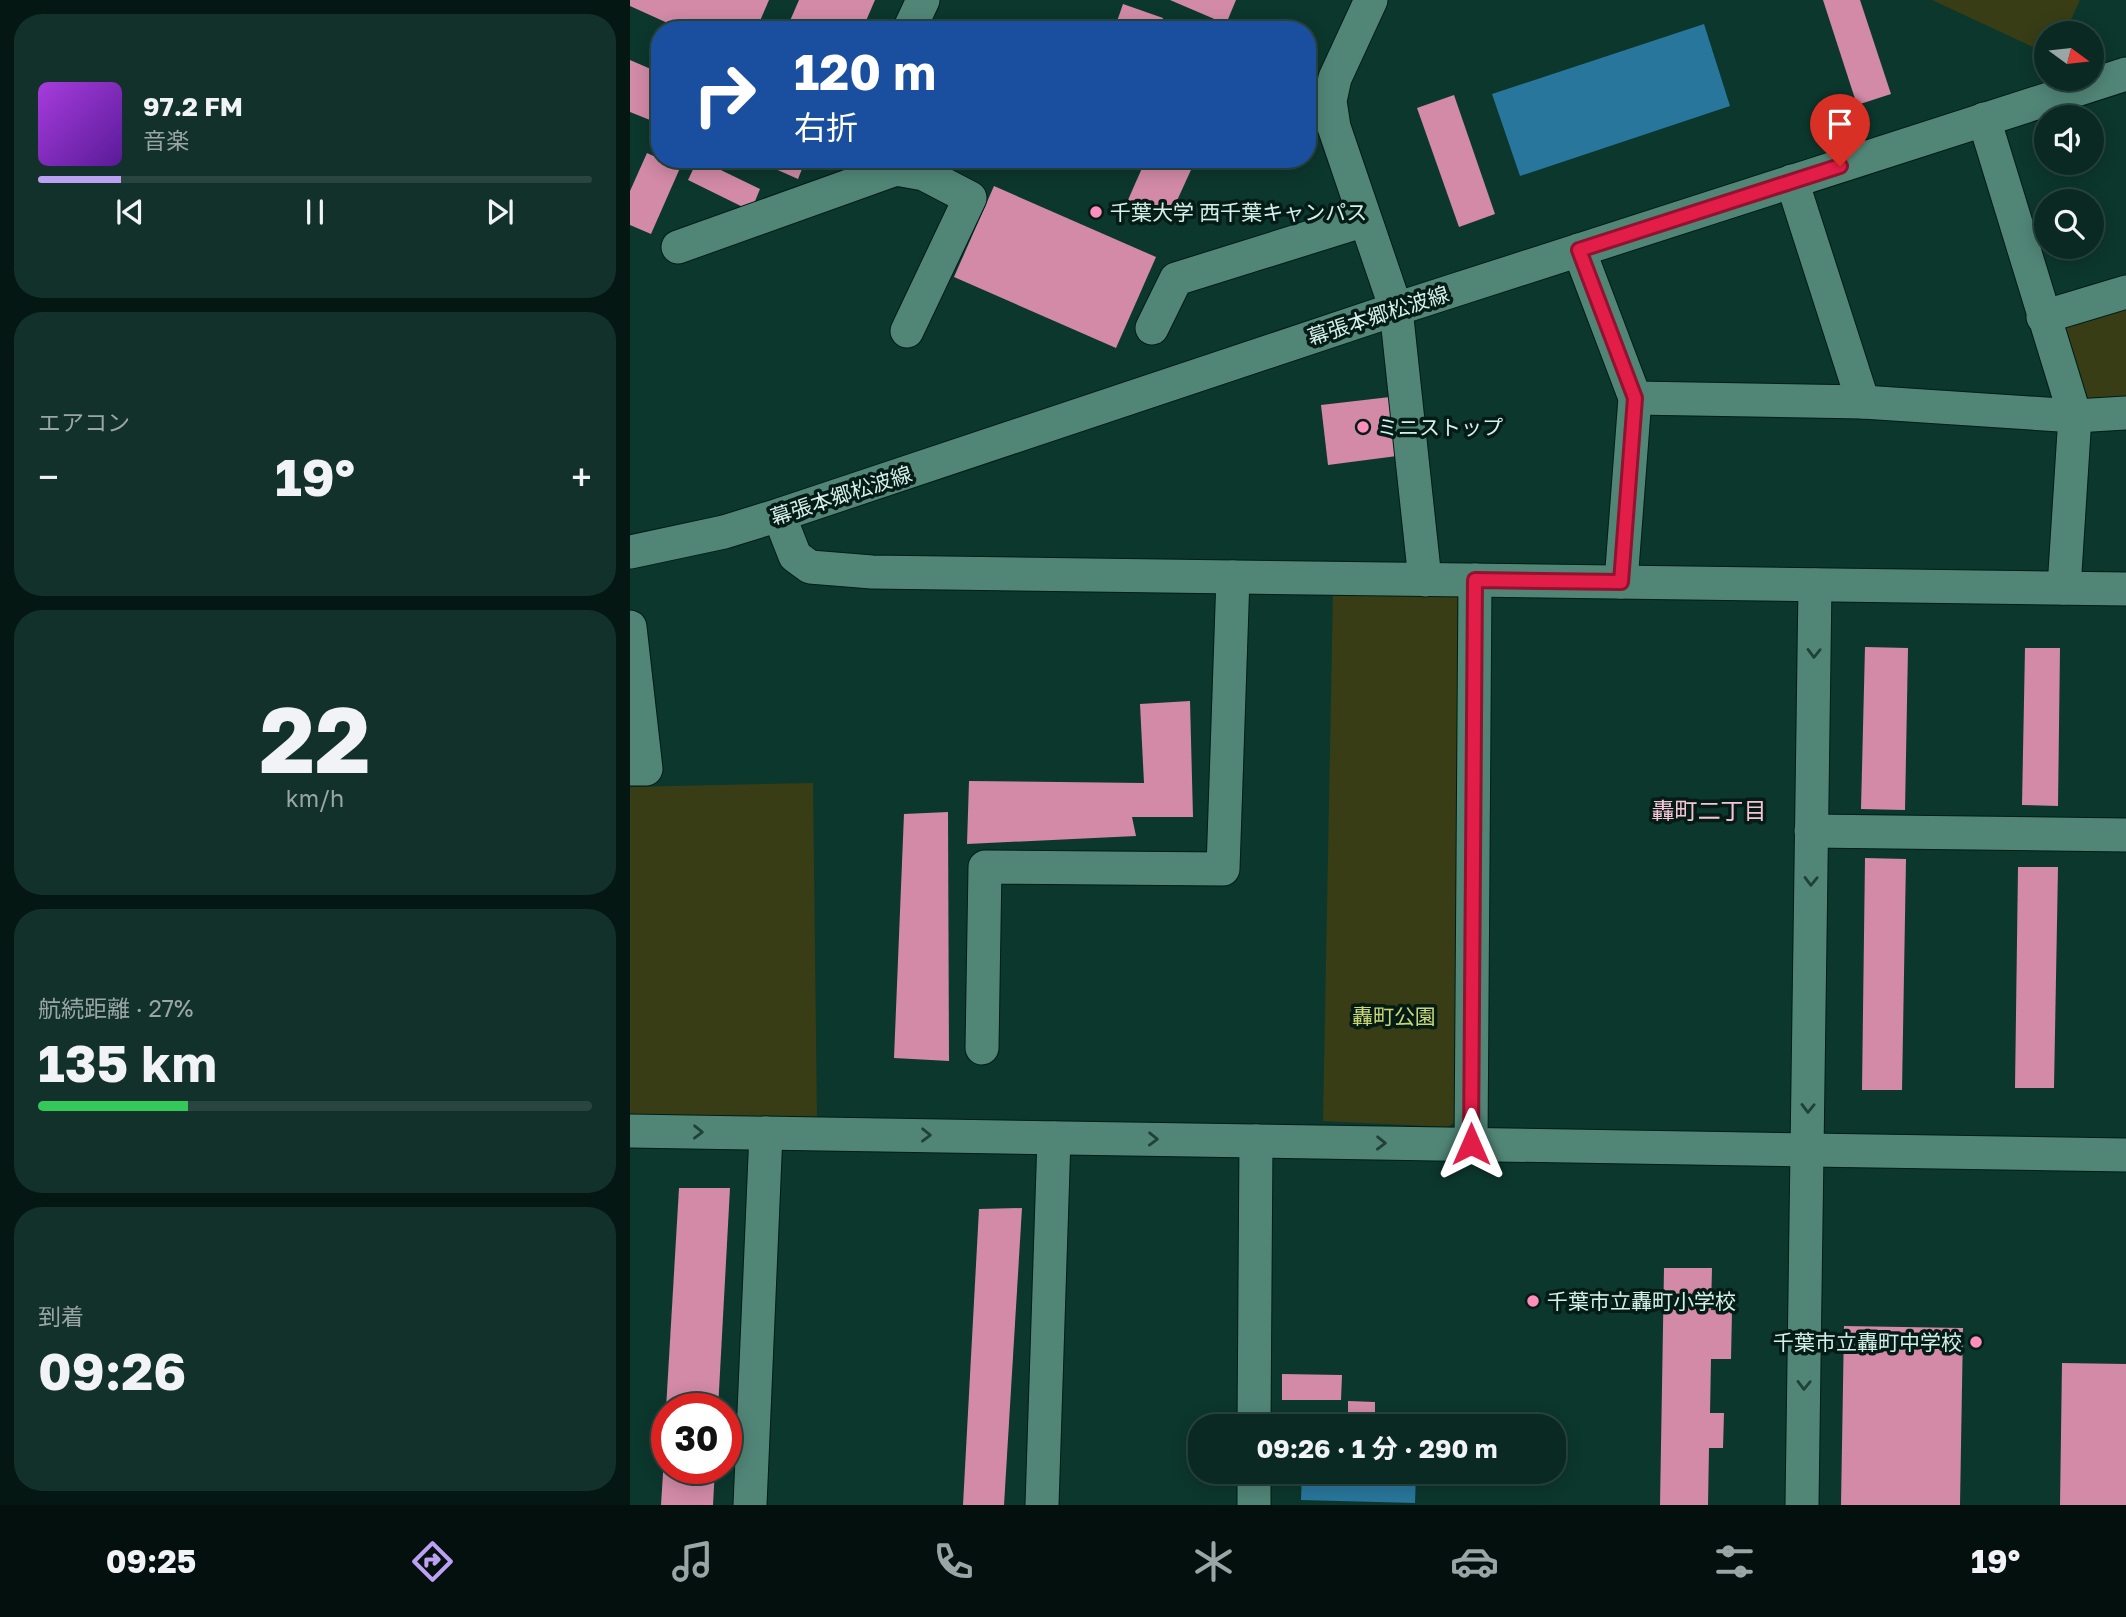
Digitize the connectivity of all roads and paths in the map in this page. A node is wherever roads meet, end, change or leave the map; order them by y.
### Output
1 (923, 0) edge
2 (1371, 0) edge
3 (913, 21) edge
4 (2126, 74) edge
5 (1984, 119) junction
6 (905, 168) edge
7 (927, 168) edge
8 (1792, 181) junction
9 (1365, 220) junction
10 (678, 247) dead end
11 (1579, 250) junction
12 (2126, 292) edge
13 (1396, 309) junction
14 (2043, 317) junction
15 (1152, 328) dead end
16 (906, 331) dead end
17 (1635, 398) junction
18 (1863, 402) junction
19 (2126, 414) edge
20 (2075, 416) junction
21 (779, 515) junction
22 (630, 552) edge
23 (1233, 577) junction
24 (1425, 580) junction
25 (1475, 580) junction
26 (1621, 582) junction
27 (1815, 585) junction
28 (2064, 588) junction
29 (2126, 589) edge
30 (630, 627) edge
31 (630, 769) edge
32 (1811, 831) junction
33 (2126, 835) edge
34 (982, 1048) dead end
35 (630, 1130) edge
36 (766, 1133) junction
37 (1055, 1138) junction
38 (1255, 1141) junction
39 (1471, 1144) junction
40 (1807, 1150) junction
41 (2126, 1155) edge
42 (1254, 1414) edge
43 (1254, 1484) edge
44 (750, 1505) edge
45 (1042, 1505) edge
46 (1254, 1505) edge
47 (1802, 1505) edge

1 - 3 street
2 - 9 street
4 - 5 street, 幕張本郷松波線
5 - 8 street, 幕張本郷松波線
5 - 14 street
6 - 10 street
7 - 16 street
8 - 11 street, 幕張本郷松波線
8 - 18 street
9 - 13 street
9 - 15 street
11 - 13 street, 幕張本郷松波線
11 - 17 street
12 - 14 street
13 - 21 street, 幕張本郷松波線
13 - 24 street
14 - 20 street
17 - 18 street
17 - 26 street
18 - 20 street
19 - 20 street
20 - 28 street
21 - 22 street, 幕張本郷松波線
21 - 23 street
23 - 24 street
23 - 34 street
24 - 25 street
25 - 26 street
25 - 39 street
26 - 27 street
27 - 28 street
27 -> 32 street
28 - 29 street
30 - 31 street
32 - 33 street
32 -> 40 street
35 -> 36 street
36 -> 37 street
36 - 44 street
37 -> 38 street
37 - 45 street
38 -> 39 street
38 - 42 street
39 - 40 street
40 - 41 street
40 -> 47 street
43 - 46 street

